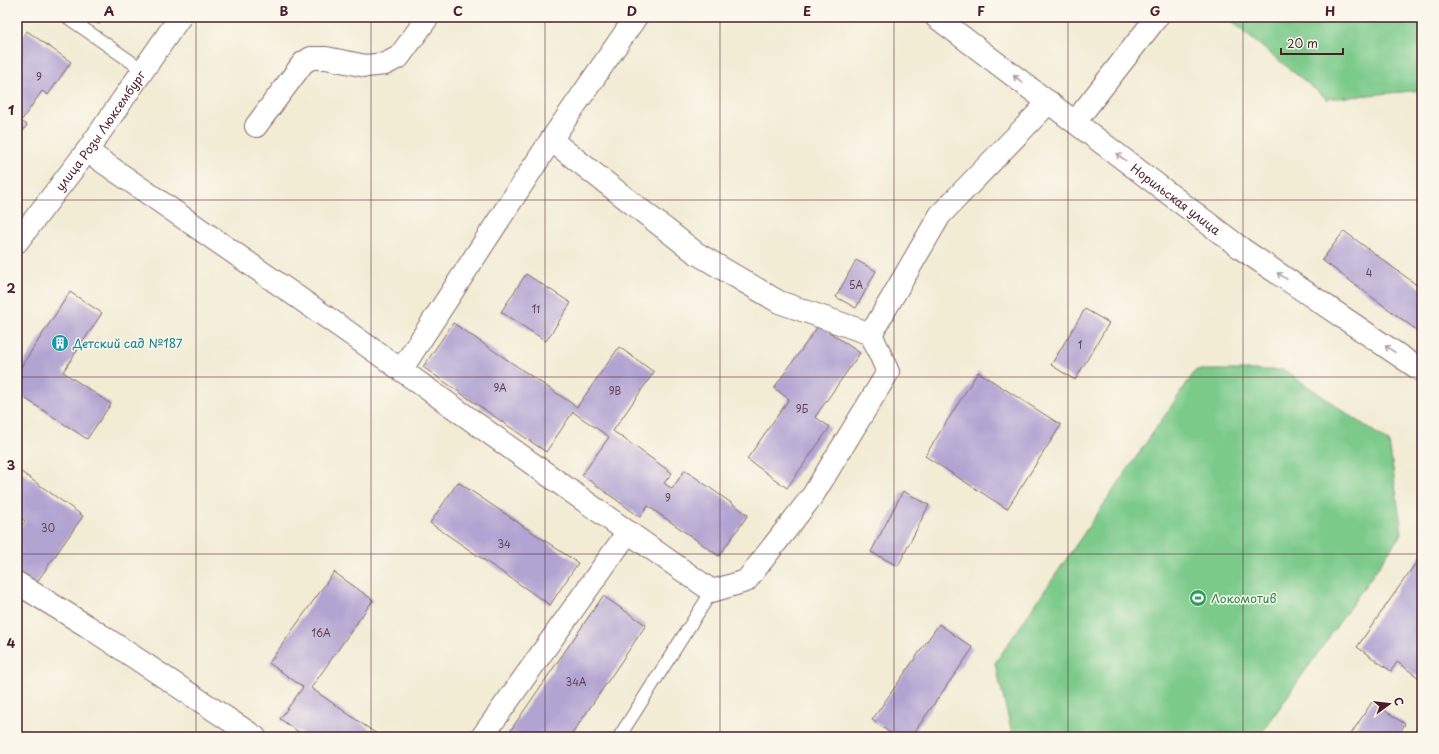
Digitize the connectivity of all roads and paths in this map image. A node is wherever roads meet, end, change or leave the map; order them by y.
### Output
1 (66, 17) edge
2 (180, 17) edge
3 (428, 17) edge
4 (636, 17) edge
5 (936, 17) edge
6 (1157, 17) edge
7 (143, 70) junction
8 (1049, 102) junction
9 (1075, 122) junction
10 (256, 126) dead end
11 (551, 140) junction
12 (87, 151) junction
13 (17, 242) edge
14 (871, 334) junction
15 (401, 370) junction
16 (1422, 371) edge
17 (628, 532) junction
18 (17, 583) edge
19 (712, 591) junction
20 (254, 737) edge
21 (482, 737) edge
22 (619, 737) edge

1 - 7 lane
2 - 7 street, улица Розы Люксембург
3 - 10 street
4 - 11 street
8 -> 5 street, Норильская улица
6 - 9 street
7 - 12 street, улица Розы Люксембург
8 - 9 street, Норильская улица
8 - 14 street
16 -> 9 street, Норильская улица
11 - 14 street
11 - 15 street
12 - 13 street, улица Розы Люксембург
12 - 15 street
14 - 19 street
15 - 17 street
17 - 19 street
17 - 21 street
18 - 20 street
19 - 22 lane

